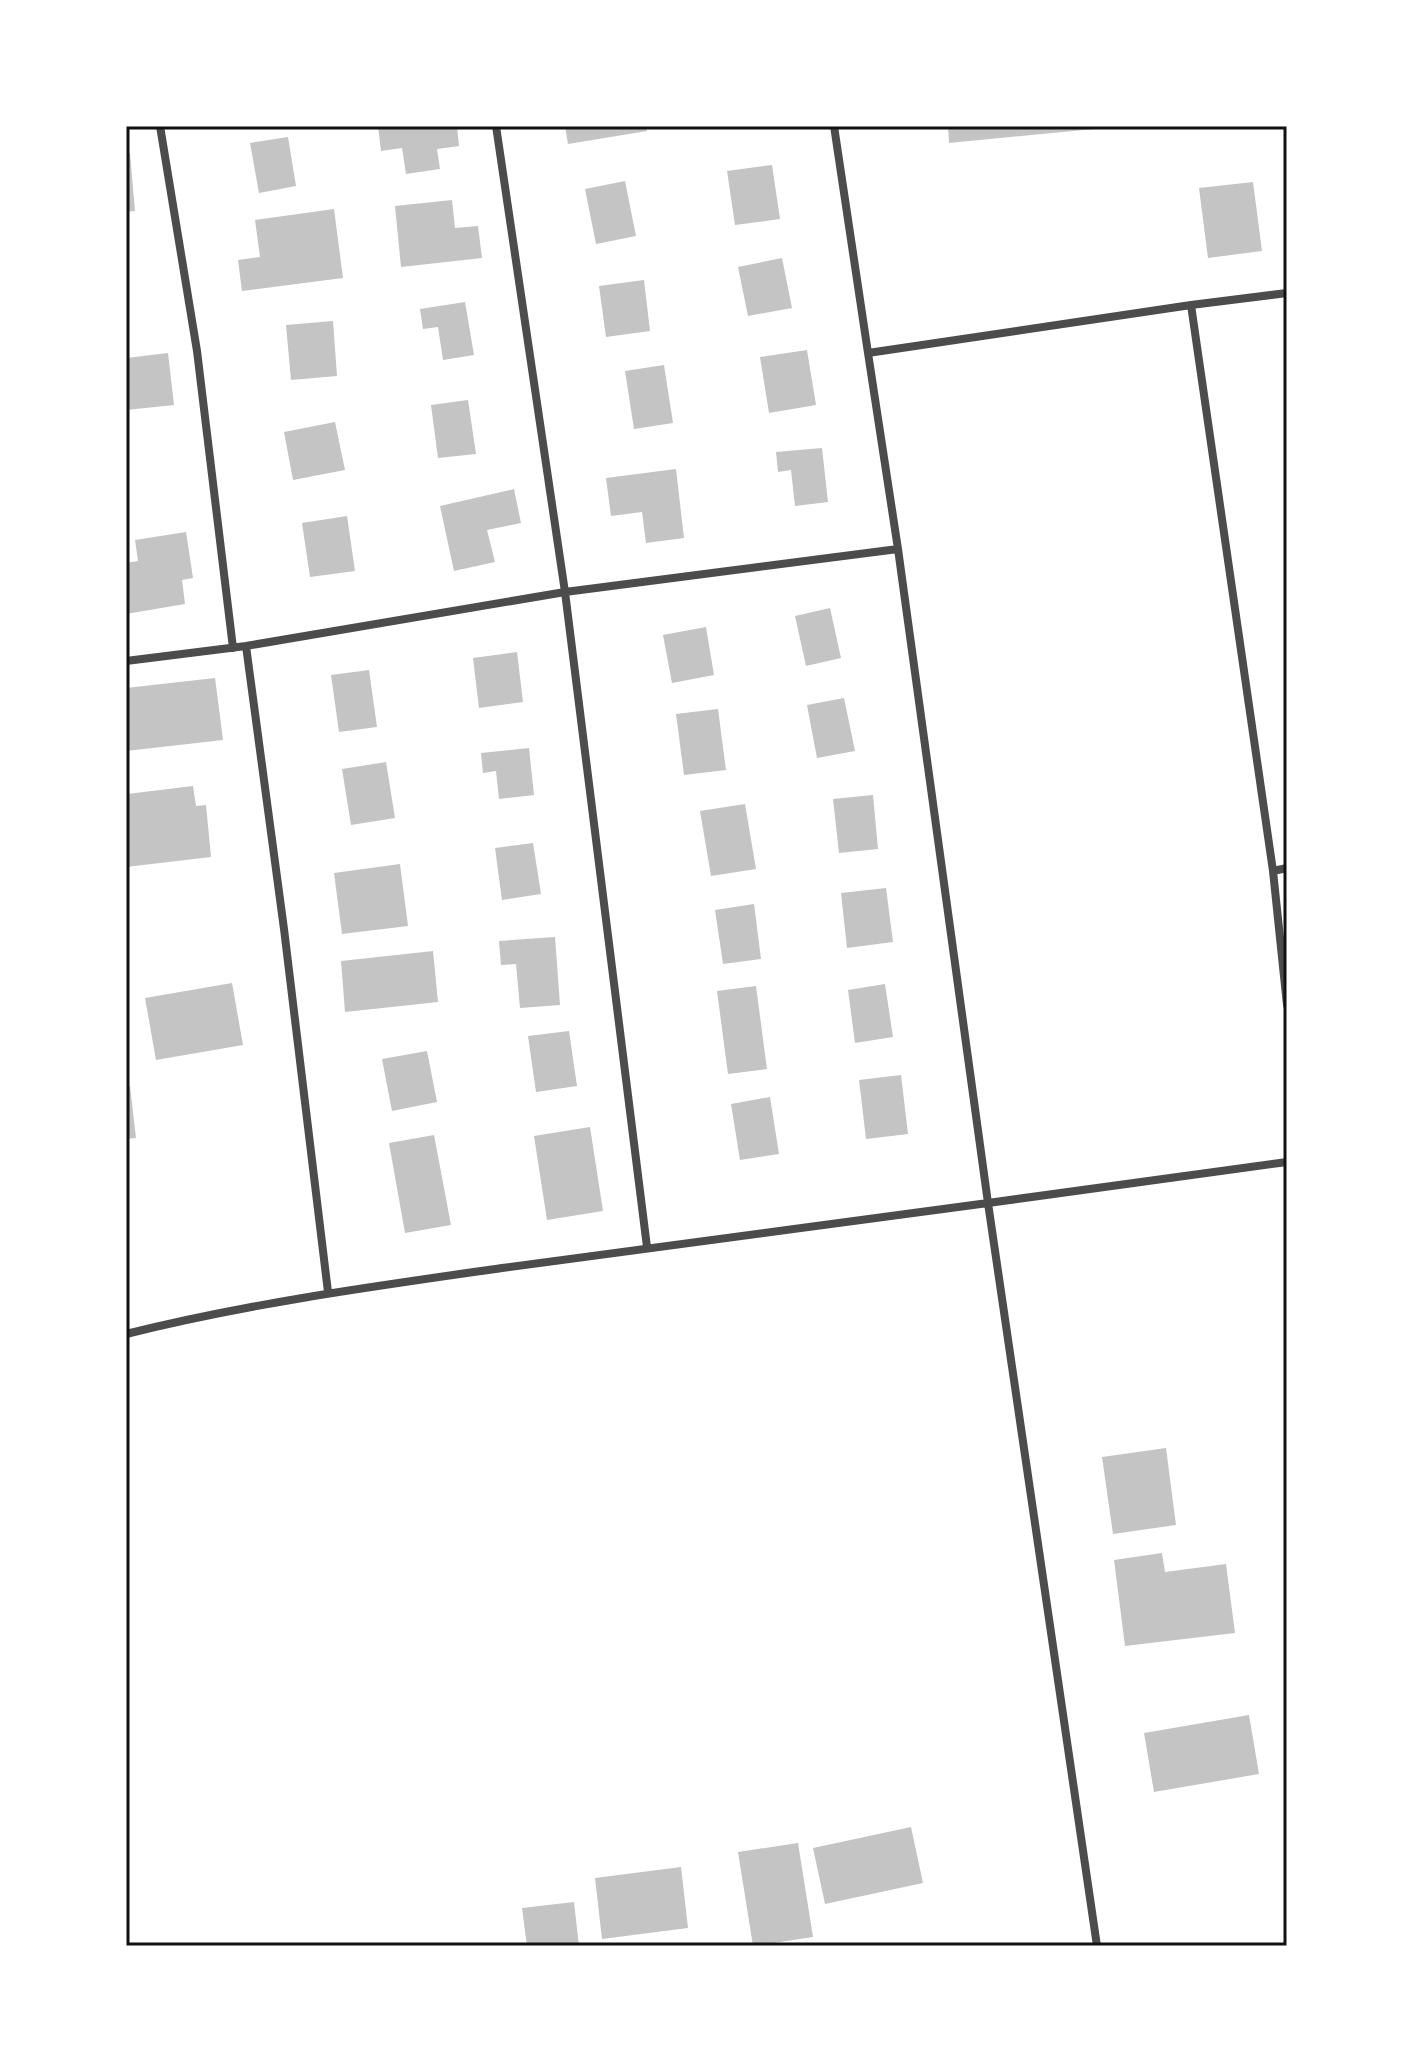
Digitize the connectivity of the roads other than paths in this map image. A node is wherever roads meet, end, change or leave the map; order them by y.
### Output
1 (160, 126) edge
2 (496, 126) edge
3 (834, 126) edge
4 (1287, 293) edge
5 (1191, 305) junction
6 (868, 353) junction
7 (898, 549) junction
8 (565, 592) junction
9 (246, 646) junction
10 (233, 648) junction
11 (126, 661) edge
12 (1287, 868) edge
13 (1273, 871) junction
14 (1287, 1005) edge
15 (1287, 1162) edge
16 (988, 1203) junction
17 (647, 1247) junction
18 (328, 1292) junction
19 (126, 1334) edge
20 (1097, 1946) edge

1 - 10 street
2 - 8 street
3 - 6 street
4 - 5 street
5 - 6 street
5 - 13 street
6 - 7 street
7 - 8 street
7 - 16 street
8 - 9 street
8 - 17 street
9 - 10 street
9 - 18 street
10 - 11 street
12 - 13 street
13 - 14 street
15 - 16 street
16 - 17 street
16 - 20 street
17 - 18 street
18 - 19 street

